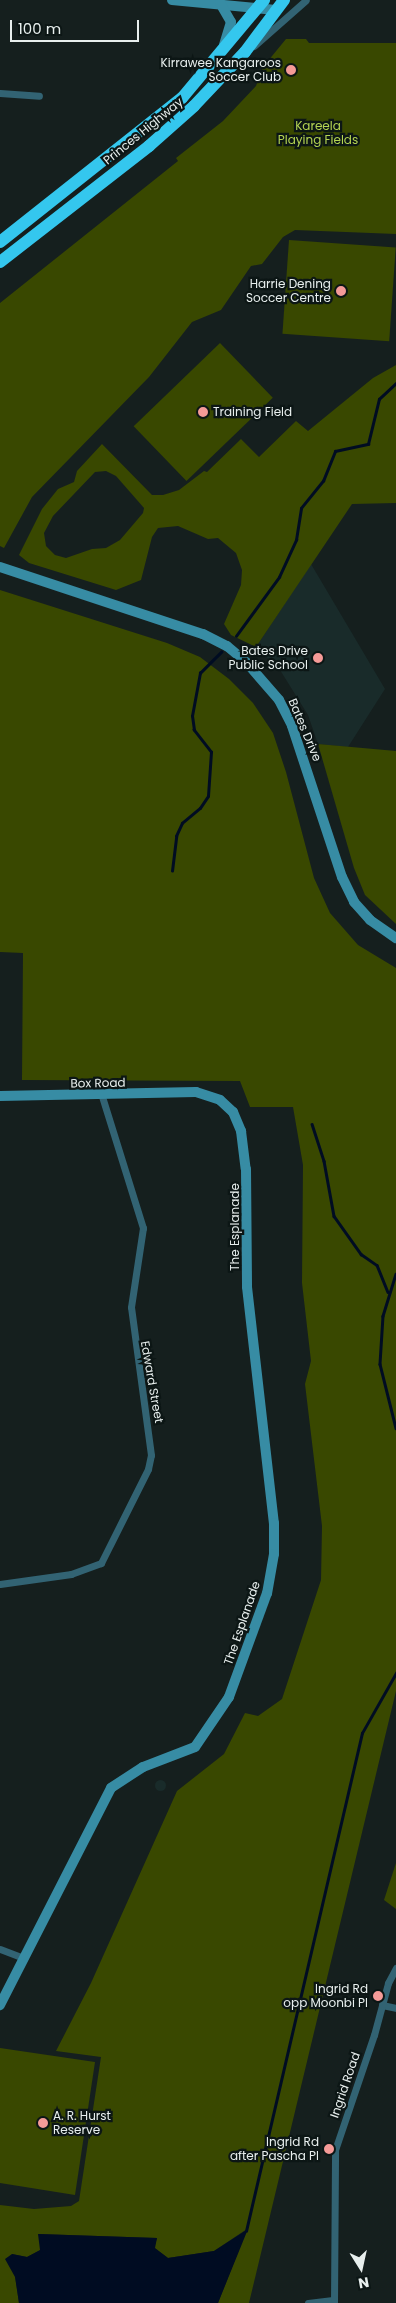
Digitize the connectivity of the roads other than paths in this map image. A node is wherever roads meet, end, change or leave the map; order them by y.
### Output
1 (172, 0) edge
2 (306, 0) edge
3 (262, 2) edge
4 (220, 3) junction
5 (280, 5) edge
6 (245, 52) junction
7 (220, 55) junction
8 (0, 92) edge
9 (39, 96) dead end
10 (0, 242) edge
11 (0, 262) edge
12 (0, 567) edge
13 (396, 938) edge
14 (196, 1092) joint
15 (0, 1096) edge
16 (102, 1096) junction
17 (0, 1584) edge
18 (0, 1949) edge
19 (24, 1958) junction
20 (396, 1968) edge
21 (382, 2004) junction
22 (0, 2005) edge
23 (396, 2008) edge
24 (333, 2301) edge
25 (308, 2303) edge

1 - 4 street
2 - 6 street
3 - 4 street
3 - 5 street
3 - 7 highway, Princes Highway
4 - 7 street
5 - 6 highway, Princes Highway
6 - 11 highway, Princes Highway
7 - 10 highway, Princes Highway
8 - 9 street
12 - 13 street, Bates Drive
14 - 16 street, Box Road
14 - 19 street, The Esplanade
15 - 16 street, Box Road
16 - 17 street, Edward Street
18 - 19 street
19 - 22 street, The Esplanade
20 - 21 street, Ingrid Road
21 - 23 street
21 - 24 street, Ingrid Road
24 - 25 street

